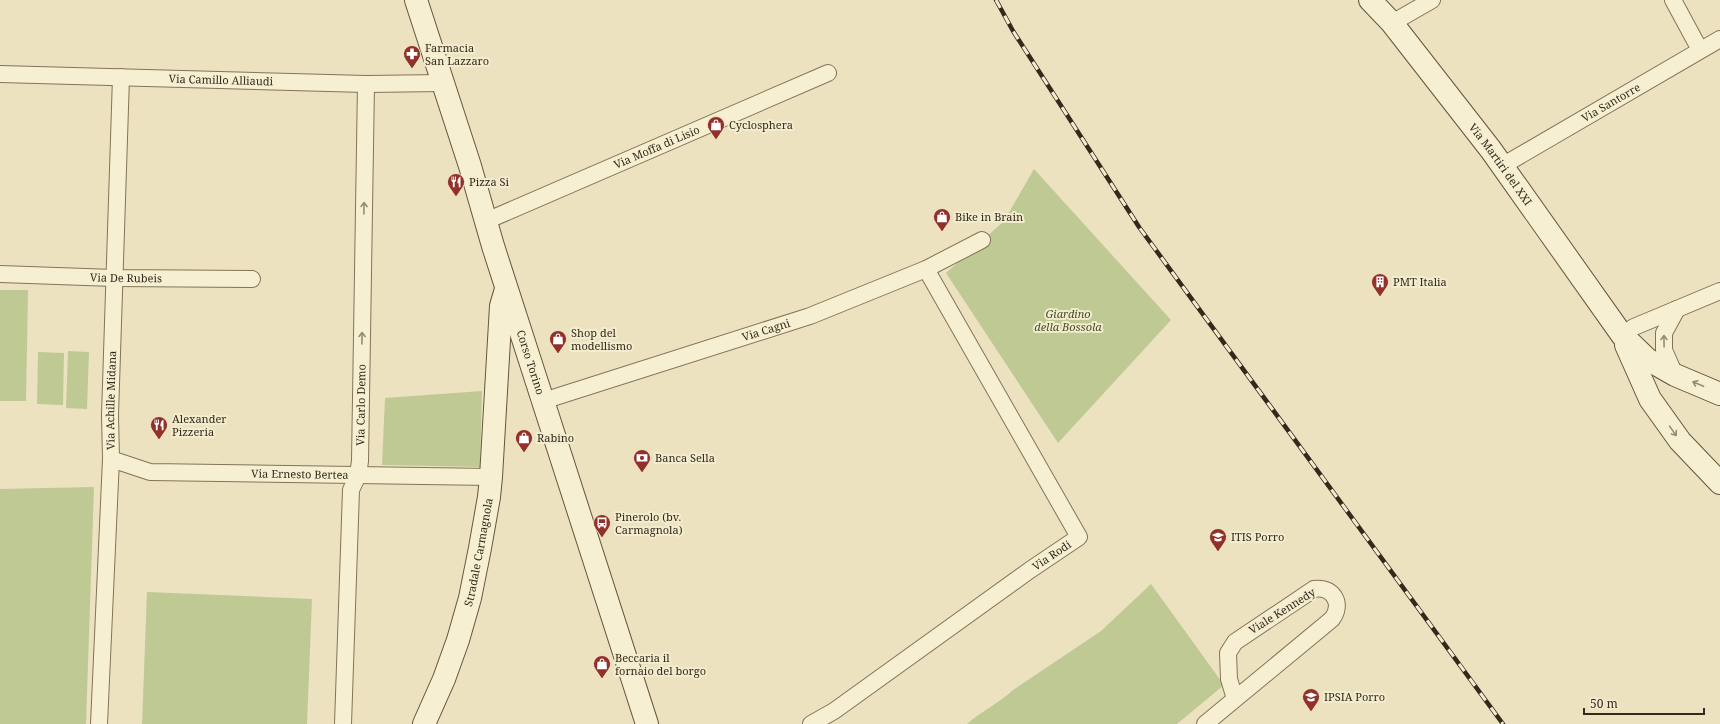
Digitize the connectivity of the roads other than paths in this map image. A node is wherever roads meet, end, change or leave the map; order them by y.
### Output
1 (416, 0) edge
2 (1370, 0) edge
3 (1432, 0) edge
4 (1673, 0) edge
5 (1392, 23) junction
6 (1720, 39) edge
7 (1700, 50) junction
8 (828, 73) dead end
9 (0, 74) edge
10 (121, 77) junction
11 (443, 83) junction
12 (366, 84) junction
13 (1502, 166) junction
14 (486, 221) junction
15 (982, 240) dead end
16 (926, 269) junction
17 (0, 274) edge
18 (114, 278) junction
19 (252, 279) dead end
20 (506, 287) junction
21 (1720, 292) edge
22 (1677, 309) junction
23 (1622, 335) junction
24 (1676, 374) junction
25 (1720, 394) edge
26 (542, 401) junction
27 (110, 459) junction
28 (358, 475) junction
29 (491, 477) junction
30 (1720, 483) edge
31 (1235, 699) junction
32 (99, 724) edge
33 (343, 724) edge
34 (424, 724) edge
35 (647, 724) edge
36 (811, 724) edge
37 (1205, 724) edge

1 - 11 main road, Corso Torino
2 - 5 main road, Via Martiri del XXI
3 - 5 street
4 - 7 street
5 - 13 main road, Via Martiri del XXI
6 - 7 street, Via Santorre
7 - 13 street, Via Santorre
8 - 14 street, Via Moffa di Lisio
9 - 10 street, Via Camillo Alliaudi
10 - 12 street, Via Camillo Alliaudi
10 - 18 street, Via Achille Midana
11 - 12 street, Via Camillo Alliaudi
11 - 14 main road, Corso Torino
28 -> 12 street, Via Carlo Demo
13 - 23 main road, Via Martiri del XXI
14 - 20 main road, Corso Torino
15 - 16 street, Via Cagni
16 - 26 street, Via Cagni
16 - 36 street, Via Rodi
17 - 18 street, Via De Rubeis
18 - 19 street, Via De Rubeis
18 - 27 street, Via Achille Midana
20 - 26 main road, Corso Torino
20 - 29 main road, Stradale Carmagnola
21 - 22 street
22 - 23 street
24 -> 22 street
23 - 24 main road, Via Martiri del XXI
23 -> 30 main road, Via Martiri del XXI
25 -> 24 main road, Via Martiri del XXI
26 - 35 main road, Corso Torino
27 - 28 street, Via Ernesto Bertea
27 - 32 street, Via Achille Midana
28 - 29 street, Via Ernesto Bertea
28 - 33 street, Via Carlo Demo
29 - 34 main road, Stradale Carmagnola
31 - 31 street, Viale Kennedy
31 - 37 street, Viale Kennedy

